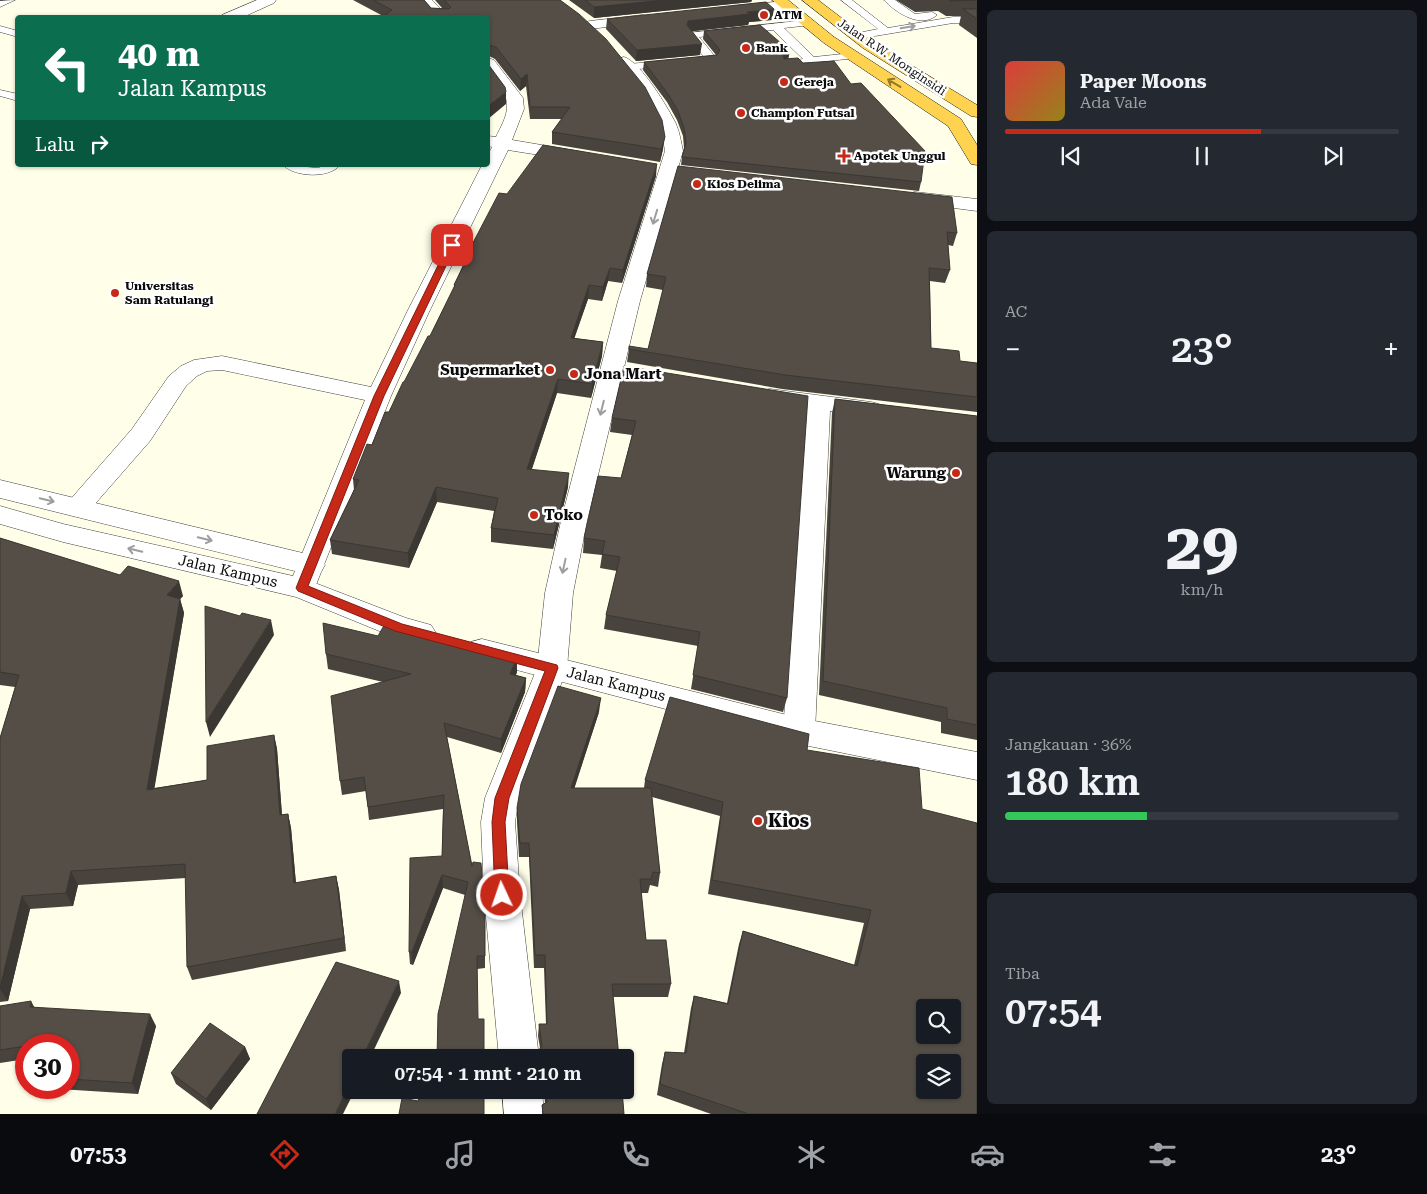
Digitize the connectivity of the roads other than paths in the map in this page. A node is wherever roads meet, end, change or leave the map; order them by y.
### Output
1 (10, 0) edge
2 (269, 0) edge
3 (424, 0) edge
4 (809, 0) edge
5 (846, 0) edge
6 (889, 0) edge
7 (782, 2) edge
8 (0, 4) edge
9 (968, 9) edge
10 (715, 12) edge
11 (234, 15) edge
12 (439, 15) edge
13 (657, 18) edge
14 (977, 22) edge
15 (807, 23) junction
16 (775, 26) junction
17 (0, 29) edge
18 (886, 32) junction
19 (15, 33) edge
20 (603, 39) edge
21 (863, 40) junction
22 (841, 48) junction
23 (616, 53) edge
24 (812, 61) junction
25 (787, 64) edge
26 (490, 66) edge
27 (628, 67) junction
28 (0, 93) edge
29 (15, 97) edge
30 (962, 103) junction
31 (936, 109) junction
32 (977, 112) edge
33 (977, 118) edge
34 (955, 123) junction
35 (495, 142) edge
36 (590, 158) edge
37 (977, 160) edge
38 (297, 167) edge
39 (332, 167) edge
40 (484, 167) edge
41 (893, 196) edge
42 (977, 205) edge
43 (612, 369) junction
44 (638, 372) edge
45 (744, 392) edge
46 (379, 396) junction
47 (819, 402) junction
48 (895, 412) edge
49 (0, 489) edge
50 (78, 507) junction
51 (0, 515) edge
52 (306, 577) junction
53 (552, 668) junction
54 (799, 731) junction
55 (977, 766) edge
56 (518, 1049) edge
57 (523, 1099) edge
58 (524, 1114) edge

1 - 8 lane
2 - 11 street
3 - 12 street
4 - 21 highway, Jalan R.W. Monginsidi
5 - 18 lane
6 - 9 lane
7 - 10 street
7 - 15 highway, Jalan R.W. Monginsidi
13 - 20 street
18 -> 14 lane
14 - 21 lane
15 - 16 lane
15 - 22 highway, Jalan R.W. Monginsidi
16 - 24 lane
16 - 27 lane
17 - 19 lane
18 - 21 lane
21 - 22 highway
21 - 30 highway, Jalan R.W. Monginsidi
22 - 24 lane
31 -> 22 highway, Jalan R.W. Monginsidi
23 - 27 street
24 - 25 lane
26 - 35 street
27 -> 43 street
28 - 29 lane
30 - 31 highway
30 - 32 highway, Jalan R.W. Monginsidi
31 - 34 highway, Jalan R.W. Monginsidi
33 - 34 highway
34 - 37 highway
35 - 36 street
38 - 39 lane
40 - 46 street
41 - 42 street
43 - 44 street
43 -> 53 street
45 - 47 street
46 - 50 street
46 - 52 street
47 - 48 street
47 - 54 street
49 -> 50 street, Jalan Kampus
50 -> 52 street, Jalan Kampus
52 -> 51 street, Jalan Kampus
52 - 53 street, Jalan Kampus
53 - 54 street, Jalan Kampus
53 - 56 street
54 - 55 street, Jalan Kampus
57 - 58 street

